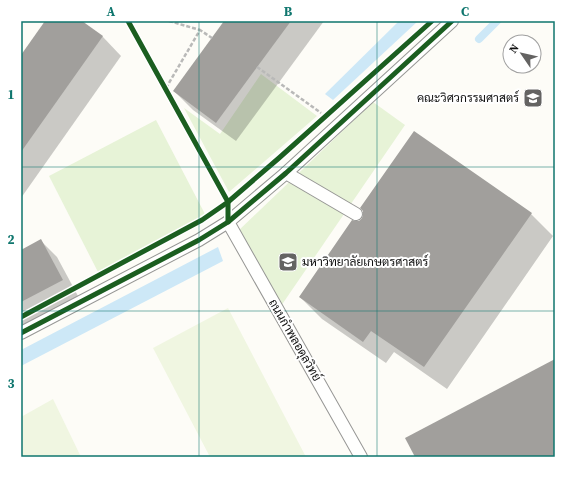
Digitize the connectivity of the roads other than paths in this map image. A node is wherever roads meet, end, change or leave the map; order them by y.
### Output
1 (452, 21) edge
2 (286, 173) junction
3 (356, 214) dead end
4 (228, 222) junction
5 (21, 333) edge
6 (361, 457) edge

1 - 2 lane
2 - 3 lane
2 - 4 lane
4 - 5 lane
4 - 6 lane, ถนนกำพลอดุลวิทย์

